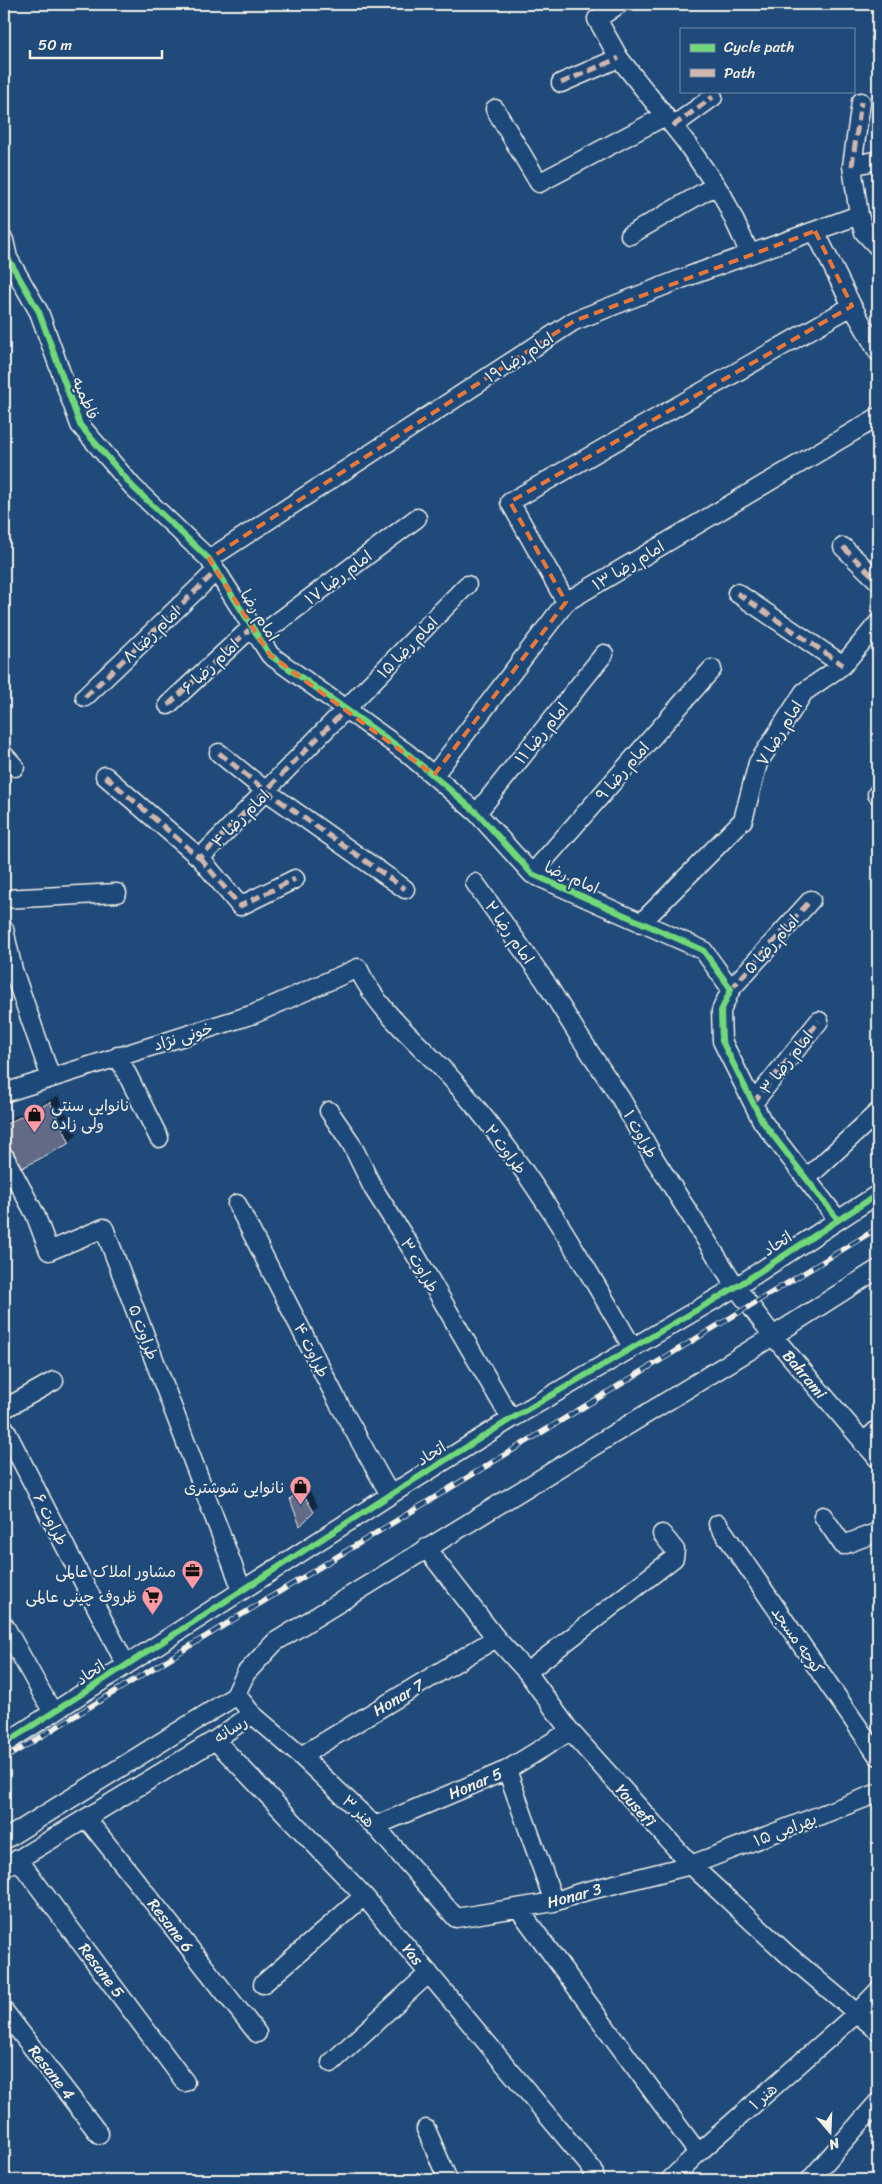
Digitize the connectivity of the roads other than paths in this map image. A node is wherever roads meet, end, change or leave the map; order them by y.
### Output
1 (619, 4) edge
2 (619, 58) junction
3 (561, 83) dead end
4 (714, 97) dead end
5 (861, 102) dead end
6 (495, 109) dead end
7 (669, 121) junction
8 (878, 160) edge
9 (852, 166) junction
10 (716, 185) junction
11 (859, 215) junction
12 (815, 231) junction
13 (630, 235) dead end
14 (4, 240) edge
15 (878, 247) edge
16 (750, 254) junction
17 (6, 259) edge
18 (852, 306) junction
19 (878, 352) edge
20 (878, 417) edge
21 (417, 518) dead end
22 (844, 547) dead end
23 (212, 565) junction
24 (878, 581) edge
25 (467, 585) dead end
26 (737, 593) dead end
27 (566, 602) junction
28 (876, 630) edge
29 (255, 632) junction
30 (604, 654) dead end
31 (843, 665) junction
32 (712, 669) dead end
33 (85, 697) dead end
34 (168, 705) dead end
35 (346, 710) junction
36 (218, 753) dead end
37 (105, 776) dead end
38 (434, 776) junction
39 (266, 791) junction
40 (477, 813) junction
41 (200, 858) junction
42 (532, 874) junction
43 (295, 879) dead end
44 (475, 883) dead end
45 (405, 889) dead end
46 (117, 893) dead end
47 (4, 899) edge
48 (810, 900) dead end
49 (641, 923) junction
50 (4, 929) edge
51 (358, 968) joint
52 (8, 971) edge
53 (545, 981) joint
54 (731, 989) junction
55 (819, 1021) dead end
56 (118, 1056) junction
57 (51, 1078) junction
58 (4, 1093) edge
59 (753, 1103) junction
60 (329, 1111) dead end
61 (878, 1112) edge
62 (159, 1138) dead end
63 (4, 1156) edge
64 (806, 1179) junction
65 (878, 1194) edge
66 (237, 1204) dead end
67 (838, 1220) junction
68 (878, 1269) edge
69 (736, 1287) junction
70 (773, 1336) junction
71 (632, 1347) junction
72 (54, 1381) dead end
73 (4, 1409) edge
74 (511, 1419) junction
75 (4, 1427) edge
76 (878, 1429) edge
77 (863, 1442) junction
78 (878, 1459) edge
79 (390, 1495) junction
80 (823, 1516) dead end
81 (718, 1524) dead end
82 (878, 1532) edge
83 (662, 1534) dead end
84 (426, 1548) junction
85 (242, 1590) junction
86 (4, 1625) edge
87 (496, 1638) junction
88 (126, 1664) junction
89 (527, 1672) junction
90 (235, 1696) junction
91 (53, 1713) junction
92 (252, 1714) junction
93 (570, 1731) junction
94 (215, 1740) junction
95 (4, 1744) edge
96 (301, 1756) junction
97 (878, 1756) edge
98 (507, 1770) junction
99 (878, 1793) edge
100 (86, 1818) junction
101 (375, 1826) junction
102 (4, 1840) edge
103 (11, 1864) edge
104 (691, 1865) junction
105 (364, 1896) junction
106 (554, 1902) junction
107 (518, 1908) junction
108 (429, 1974) junction
109 (263, 1984) dead end
110 (878, 1992) edge
111 (4, 2011) edge
112 (856, 2014) junction
113 (878, 2031) edge
114 (257, 2033) dead end
115 (330, 2063) dead end
116 (185, 2082) dead end
117 (878, 2102) edge
118 (426, 2129) dead end
119 (99, 2134) dead end
120 (698, 2153) junction
121 (448, 2180) edge
122 (594, 2180) edge
123 (670, 2180) edge
124 (810, 2180) edge

1 - 2 street
2 - 3 street
2 - 7 street
4 - 7 street
5 - 9 street
6 - 7 street
7 - 10 street
8 - 9 street
9 - 11 street
10 - 13 street
10 - 16 street
11 - 12 street, امام رضا ۱۹
11 - 15 street
12 - 16 street, امام رضا ۱۹
12 - 18 street
14 - 17 street, فاطمیه
16 - 23 street, امام رضا ۱۹
17 - 23 street, فاطمیه
18 - 19 street
18 - 27 street
20 - 27 street, امام رضا ۱۳
21 - 29 street, امام رضا ۱۷
22 - 24 street
23 - 29 street, امام رضا
23 - 33 street, امام رضا ۸
25 - 35 street, امام رضا ۱۵
26 - 31 street
27 - 38 street, امام رضا ۱۳
28 - 31 street, امام رضا ۷
29 - 34 street, امام رضا ۶
29 - 35 street, امام رضا
30 - 40 street, امام رضا ۱۱
31 - 49 street, امام رضا ۷
32 - 42 street, امام رضا ۹
35 - 38 street, امام رضا
35 - 39 street, امام رضا ۴
36 - 39 street
37 - 41 street, امام رضا ۴
38 - 40 street, امام رضا
39 - 41 street, امام رضا ۴
39 - 45 street
40 - 42 street, امام رضا
41 - 43 street
42 - 49 street, امام رضا
44 - 53 street, امام رضا ۲
46 - 47 street
48 - 54 street, امام رضا ۵
49 - 54 street, امام رضا
50 - 52 street
51 - 56 street, خونی نژاد
51 - 71 street, طراوت ۲
52 - 57 street
53 - 69 street, طراوت ۱
54 - 59 street
55 - 59 street, امام رضا ۳
56 - 57 street, خونی نژاد
56 - 62 street
57 - 58 street, خونی نژاد
59 - 64 street
60 - 74 street, طراوت ۳
61 - 64 street
63 - 85 street, طراوت ۵
64 - 67 street
65 - 67 street, اتحاد
66 - 79 street, طراوت ۴
67 - 69 street, اتحاد
68 - 70 street
69 - 70 street, Bahrami
69 - 71 street, اتحاد
70 - 77 street, Bahrami
70 - 84 street
71 - 74 street, اتحاد
72 - 73 street
74 - 79 street, اتحاد
75 - 88 street, طراوت ۶
76 - 77 street
77 - 78 street, Bahrami
79 - 85 street, اتحاد
80 - 82 street
81 - 97 street, کوچه مسجد
83 - 89 street
84 - 87 street, Yousefi
84 - 90 street
85 - 88 street, اتحاد
86 - 91 street
87 - 89 street, Yousefi
87 - 96 street, Honar 7
88 - 91 street, اتحاد
89 - 93 street, Yousefi
90 - 92 street, رسانه
90 - 102 street, رسانه
91 - 95 street, اتحاد
92 - 94 street, رسانه
92 - 96 street, هنر ۳
93 - 98 street, Honar 5
93 - 104 street, Yousefi
94 - 100 street, رسانه
94 - 105 street, Yas
96 - 101 street, هنر ۳
98 - 101 street, Honar 5
98 - 106 street
99 - 104 street, بهرامی ۱۵
100 - 103 street, رسانه
100 - 114 street, Resane 6
101 - 107 street, هنر ۳
103 - 116 street, Resane 5
104 - 106 street, Honar 3
104 - 112 street, Yousefi
105 - 108 street, Yas
105 - 109 street
106 - 107 street, Honar 3
107 - 120 street
108 - 115 street
108 - 122 street, Yas
110 - 112 street, هنر ۱
111 - 119 street, Resane 4
112 - 113 street, Yousefi
112 - 120 street, هنر ۱
117 - 124 street
118 - 121 street
120 - 123 street, هنر ۱

